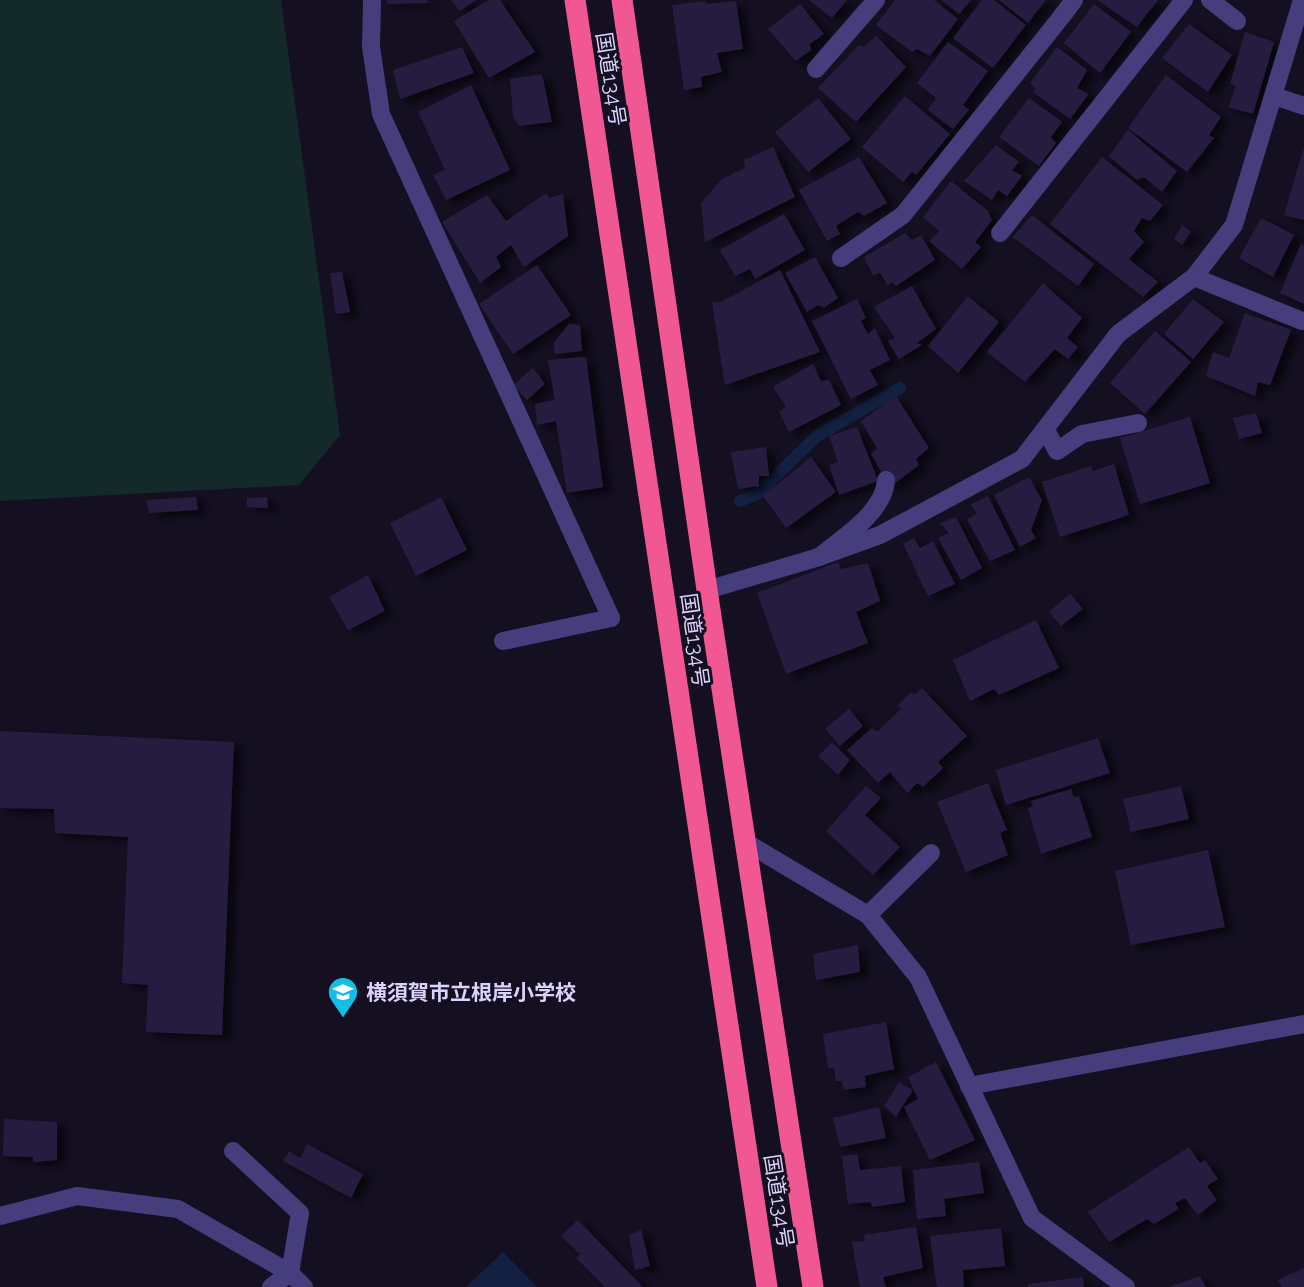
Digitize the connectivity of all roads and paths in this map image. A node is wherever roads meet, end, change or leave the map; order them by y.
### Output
1 (372, 0) edge
2 (575, 0) edge
3 (622, 0) edge
4 (876, 0) edge
5 (1074, 0) edge
6 (1184, 0) edge
7 (1210, 0) edge
8 (1302, 0) edge
9 (1237, 21) dead end
10 (816, 69) dead end
11 (1274, 96) junction
12 (1304, 106) edge
13 (1000, 233) dead end
14 (841, 258) dead end
15 (1194, 277) junction
16 (1302, 321) edge
17 (1138, 423) dead end
18 (1046, 429) junction
19 (886, 480) dead end
20 (819, 557) junction
21 (707, 590) junction
22 (503, 641) dead end
23 (747, 843) junction
24 (931, 853) dead end
25 (868, 915) junction
26 (1304, 1024) edge
27 (970, 1086) junction
28 (233, 1151) dead end
29 (0, 1216) edge
30 (290, 1273) junction
31 (271, 1287) edge
32 (304, 1287) edge
33 (767, 1287) edge
34 (813, 1287) edge
35 (1126, 1287) edge

1 - 22 street
2 - 33 highway, 国道134号
3 - 21 highway, 国道134号
4 - 10 street
5 - 14 street
6 - 13 street
7 - 9 street
8 - 11 street
11 - 12 street
11 - 15 street
15 - 16 street
15 - 18 street
17 - 18 street
18 - 20 street
19 - 20 street
20 - 21 street
21 - 23 highway, 国道134号
23 - 25 street
23 - 34 highway, 国道134号
24 - 25 street
25 - 27 street
26 - 27 street
27 - 35 street
28 - 30 street
29 - 30 street
30 - 31 street
30 - 32 street

